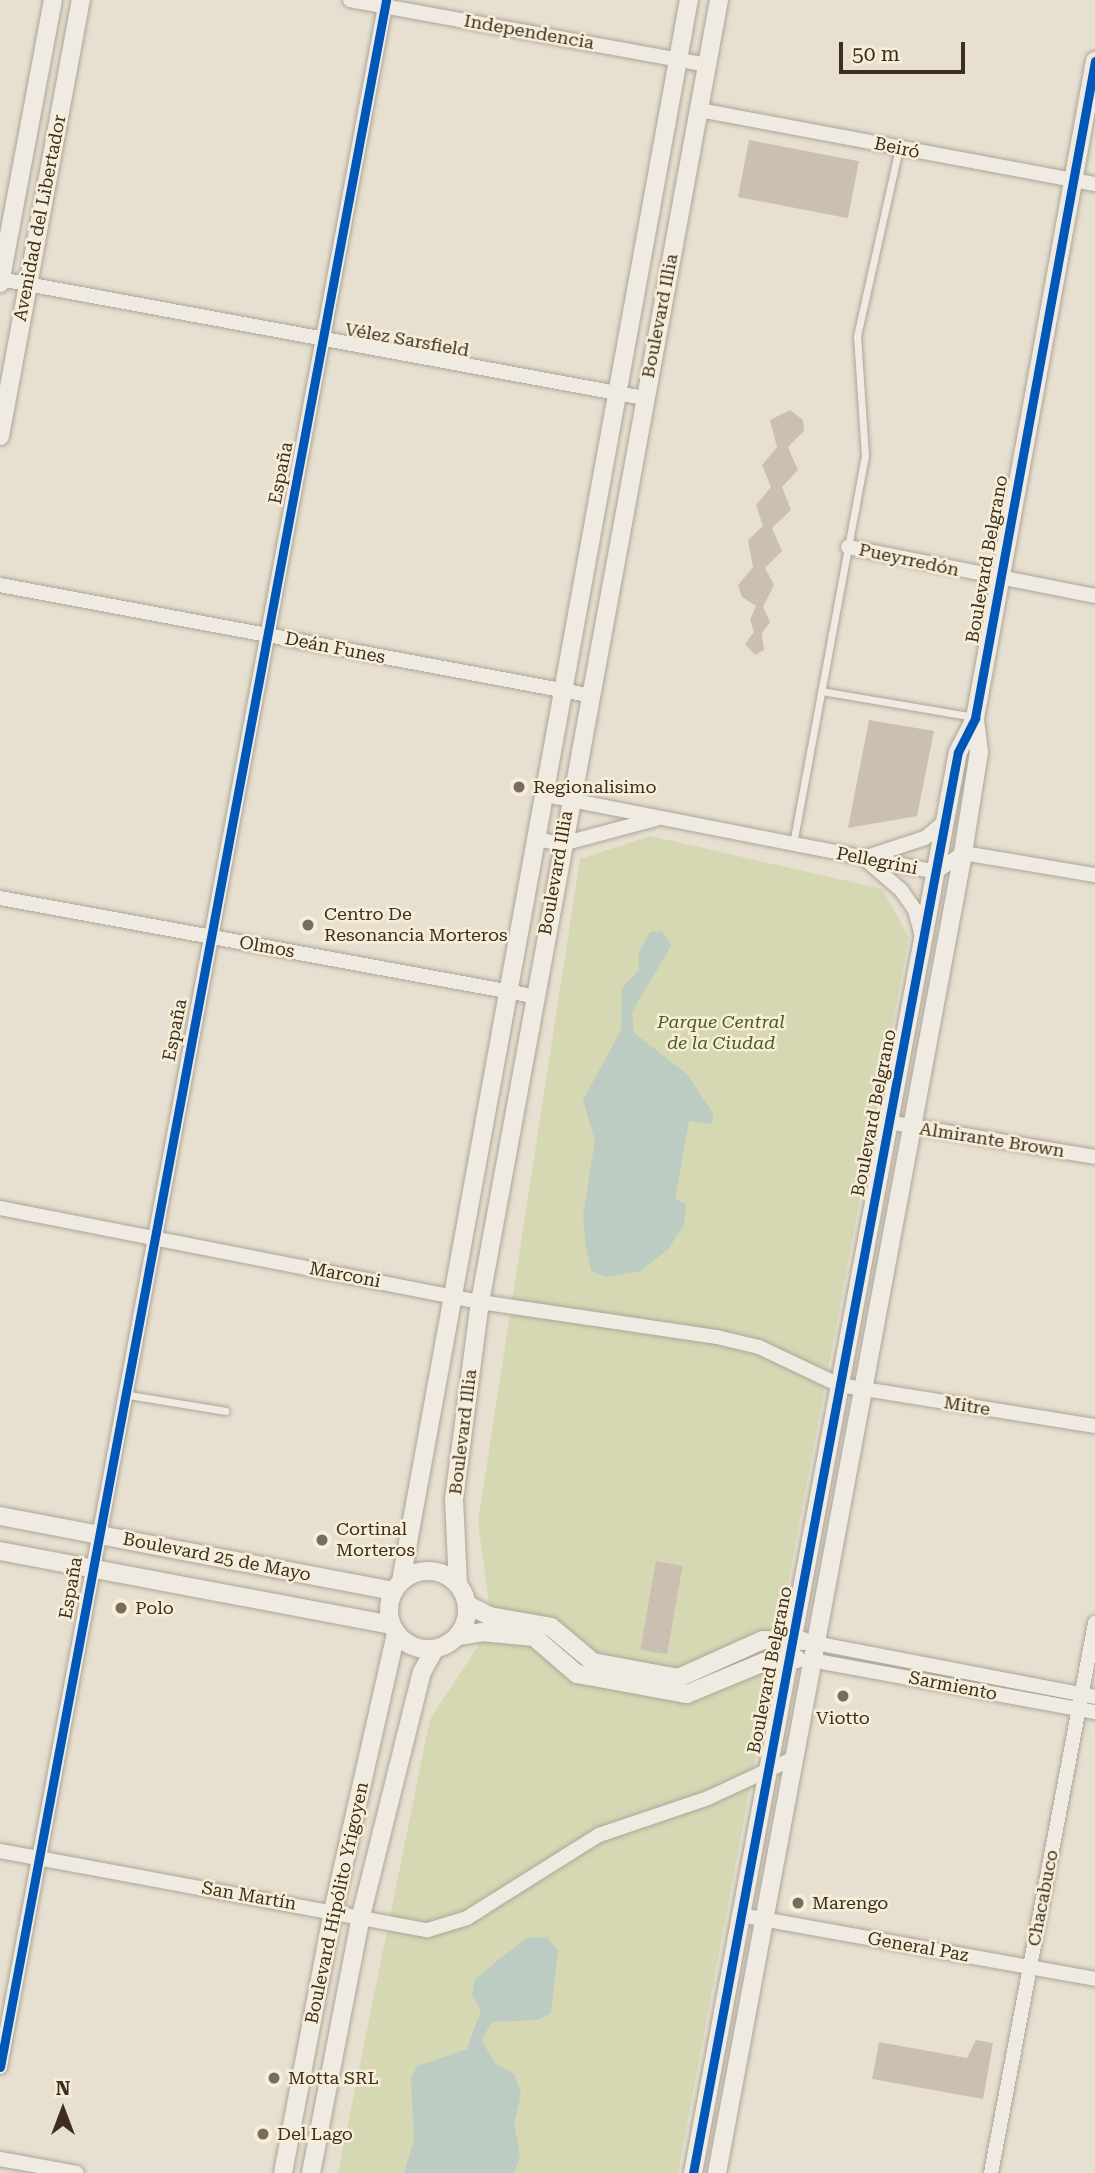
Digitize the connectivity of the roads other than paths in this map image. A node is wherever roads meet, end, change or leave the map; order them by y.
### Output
1 (53, 0) edge
2 (81, 0) edge
3 (350, 0) edge
4 (689, 0) edge
5 (719, 0) edge
6 (386, 3) edge
7 (678, 59) junction
8 (1095, 61) edge
9 (708, 65) junction
10 (699, 110) junction
11 (899, 148) junction
12 (1072, 180) junction
13 (1095, 184) edge
14 (0, 280) edge
15 (28, 284) junction
16 (322, 340) junction
17 (616, 394) junction
18 (644, 398) junction
19 (0, 436) edge
20 (848, 547) junction
21 (999, 579) junction
22 (0, 585) edge
23 (1095, 596) edge
24 (266, 635) junction
25 (562, 691) junction
26 (821, 691) junction
27 (588, 695) junction
28 (975, 718) junction
29 (545, 795) junction
30 (569, 800) junction
31 (661, 818) junction
32 (945, 821) junction
33 (536, 839) junction
34 (562, 844) junction
35 (793, 844) junction
36 (963, 853) junction
37 (864, 858) junction
38 (936, 872) junction
39 (1095, 875) edge
40 (0, 898) edge
41 (209, 936) junction
42 (923, 939) junction
43 (508, 991) junction
44 (533, 996) junction
45 (888, 1122) junction
46 (911, 1126) junction
47 (1095, 1157) edge
48 (0, 1208) edge
49 (152, 1237) junction
50 (454, 1296) junction
51 (480, 1302) junction
52 (839, 1385) junction
53 (863, 1389) junction
54 (122, 1394) junction
55 (226, 1411) dead end
56 (1095, 1426) edge
57 (0, 1516) edge
58 (96, 1534) junction
59 (0, 1551) edge
60 (90, 1568) junction
61 (458, 1584) junction
62 (397, 1586) junction
63 (468, 1605) junction
64 (1095, 1623) edge
65 (394, 1630) junction
66 (458, 1636) junction
67 (793, 1639) junction
68 (435, 1649) junction
69 (813, 1651) junction
70 (788, 1658) junction
71 (629, 1677) junction
72 (1086, 1700) edge
73 (1095, 1712) edge
74 (792, 1759) junction
75 (766, 1771) junction
76 (0, 1852) edge
77 (38, 1858) junction
78 (333, 1911) junction
79 (740, 1914) junction
80 (361, 1916) junction
81 (763, 1919) junction
82 (1030, 1967) junction
83 (1095, 1979) edge
84 (0, 2067) edge
85 (0, 2159) edge
86 (76, 2173) edge
87 (283, 2173) edge
88 (311, 2173) edge
89 (693, 2173) edge
90 (717, 2173) edge
91 (991, 2173) edge

1 - 14 street, Avenidad del Libertador
2 - 15 street, Avenidad del Libertador
3 - 6 street, Independencia
4 - 7 street, Boulevard Illia
5 - 9 street, Boulevard Illia
6 - 7 street, Independencia
6 - 16 street, España
7 - 9 street, Independencia
7 - 17 street, Boulevard Illia
8 - 12 street, Boulevard Belgrano
9 - 10 street, Boulevard Illia
10 - 11 street, Beiró
10 - 18 street, Boulevard Illia
11 - 12 street, Beiró
11 - 20 lane
12 - 13 street, Beiró
12 - 21 street, Boulevard Belgrano
14 - 15 street, Vélez Sarsfield
15 - 16 street, Vélez Sarsfield
15 - 19 street, Avenidad del Libertador
16 - 17 street, Vélez Sarsfield
16 - 24 street, España
17 - 18 street, Vélez Sarsfield
17 - 25 street, Boulevard Illia
18 - 27 street, Boulevard Illia
20 - 21 street, Pueyrredón
20 - 26 lane
21 - 23 street, Pueyrredón
21 - 28 street, Boulevard Belgrano
22 - 24 street, Deán Funes
24 - 25 street, Deán Funes
24 - 41 street, España
25 - 27 street, Deán Funes
25 - 29 street, Boulevard Illia
26 - 28 lane
26 - 35 lane
27 - 30 street, Boulevard Illia
28 - 32 street, Boulevard Belgrano
28 - 36 street, Boulevard Belgrano
29 - 30 street
29 - 33 street, Boulevard Illia
30 - 31 street
30 - 34 street, Boulevard Illia
31 - 34 street
31 - 35 street, Pellegrini
32 - 37 street
32 - 38 street, Boulevard Belgrano
33 - 34 street
33 - 43 street, Boulevard Illia
34 - 44 street, Boulevard Illia
35 - 37 street, Pellegrini
36 - 38 street, Pellegrini
36 - 39 street
36 - 46 street, Boulevard Belgrano
37 - 38 street, Pellegrini
37 - 42 street
38 - 42 street, Boulevard Belgrano
40 - 41 street, Olmos
41 - 43 street, Olmos
41 - 49 street, España
42 - 45 street, Boulevard Belgrano
43 - 44 street, Olmos
43 - 50 street, Boulevard Illia
44 - 51 street, Boulevard Illia
45 - 46 street, Almirante Brown
45 - 52 street, Boulevard Belgrano
46 - 47 street, Almirante Brown
46 - 53 street, Boulevard Belgrano
48 - 49 street, Marconi
49 - 50 street, Marconi
49 - 54 street, España
50 - 51 street, Marconi
50 - 62 street, Boulevard Illia
51 - 52 street, Marconi
51 - 61 street, Boulevard Illia
52 - 53 street, Mitre
52 - 67 street, Boulevard Belgrano
53 - 56 street, Mitre
53 - 69 street, Boulevard Belgrano
54 - 55 lane
54 - 58 street, España
57 - 58 street, Boulevard 25 de Mayo
58 - 60 street, España
58 - 62 street, Boulevard 25 de Mayo
59 - 60 street, Boulevard 25 de Mayo
60 - 65 street, Boulevard 25 de Mayo
60 - 77 street, España
61 - 62 street, Boulevard 25 de Mayo
61 - 63 street
62 - 65 street
63 - 66 street
63 - 71 street
64 - 72 street, Chacabuco
65 - 68 street, Boulevard 25 de Mayo
65 - 78 street, Boulevard Hipólito Yrigoyen
66 - 68 street
66 - 71 street
67 - 69 street
67 - 70 street, Boulevard Belgrano
67 - 71 street
68 - 80 street, Boulevard Hipólito Yrigoyen
69 - 70 street
69 - 72 street, Sarmiento
69 - 74 street, Boulevard Belgrano
70 - 71 street
70 - 75 street, Boulevard Belgrano
72 - 73 street, Sarmiento
72 - 82 street, Chacabuco
74 - 75 street, San Martín
74 - 81 street, Boulevard Belgrano
75 - 79 street, Boulevard Belgrano
75 - 80 street, San Martín
76 - 77 street, San Martín
77 - 78 street, San Martín
77 - 84 street, España
78 - 80 street, San Martín
78 - 87 street, Boulevard Hipólito Yrigoyen
79 - 81 street, General Paz
79 - 89 street, Boulevard Belgrano
80 - 88 street, Boulevard Hipólito Yrigoyen
81 - 82 street, General Paz
81 - 90 street, Boulevard Belgrano
82 - 83 street, General Paz
82 - 91 street, Chacabuco
85 - 86 street

